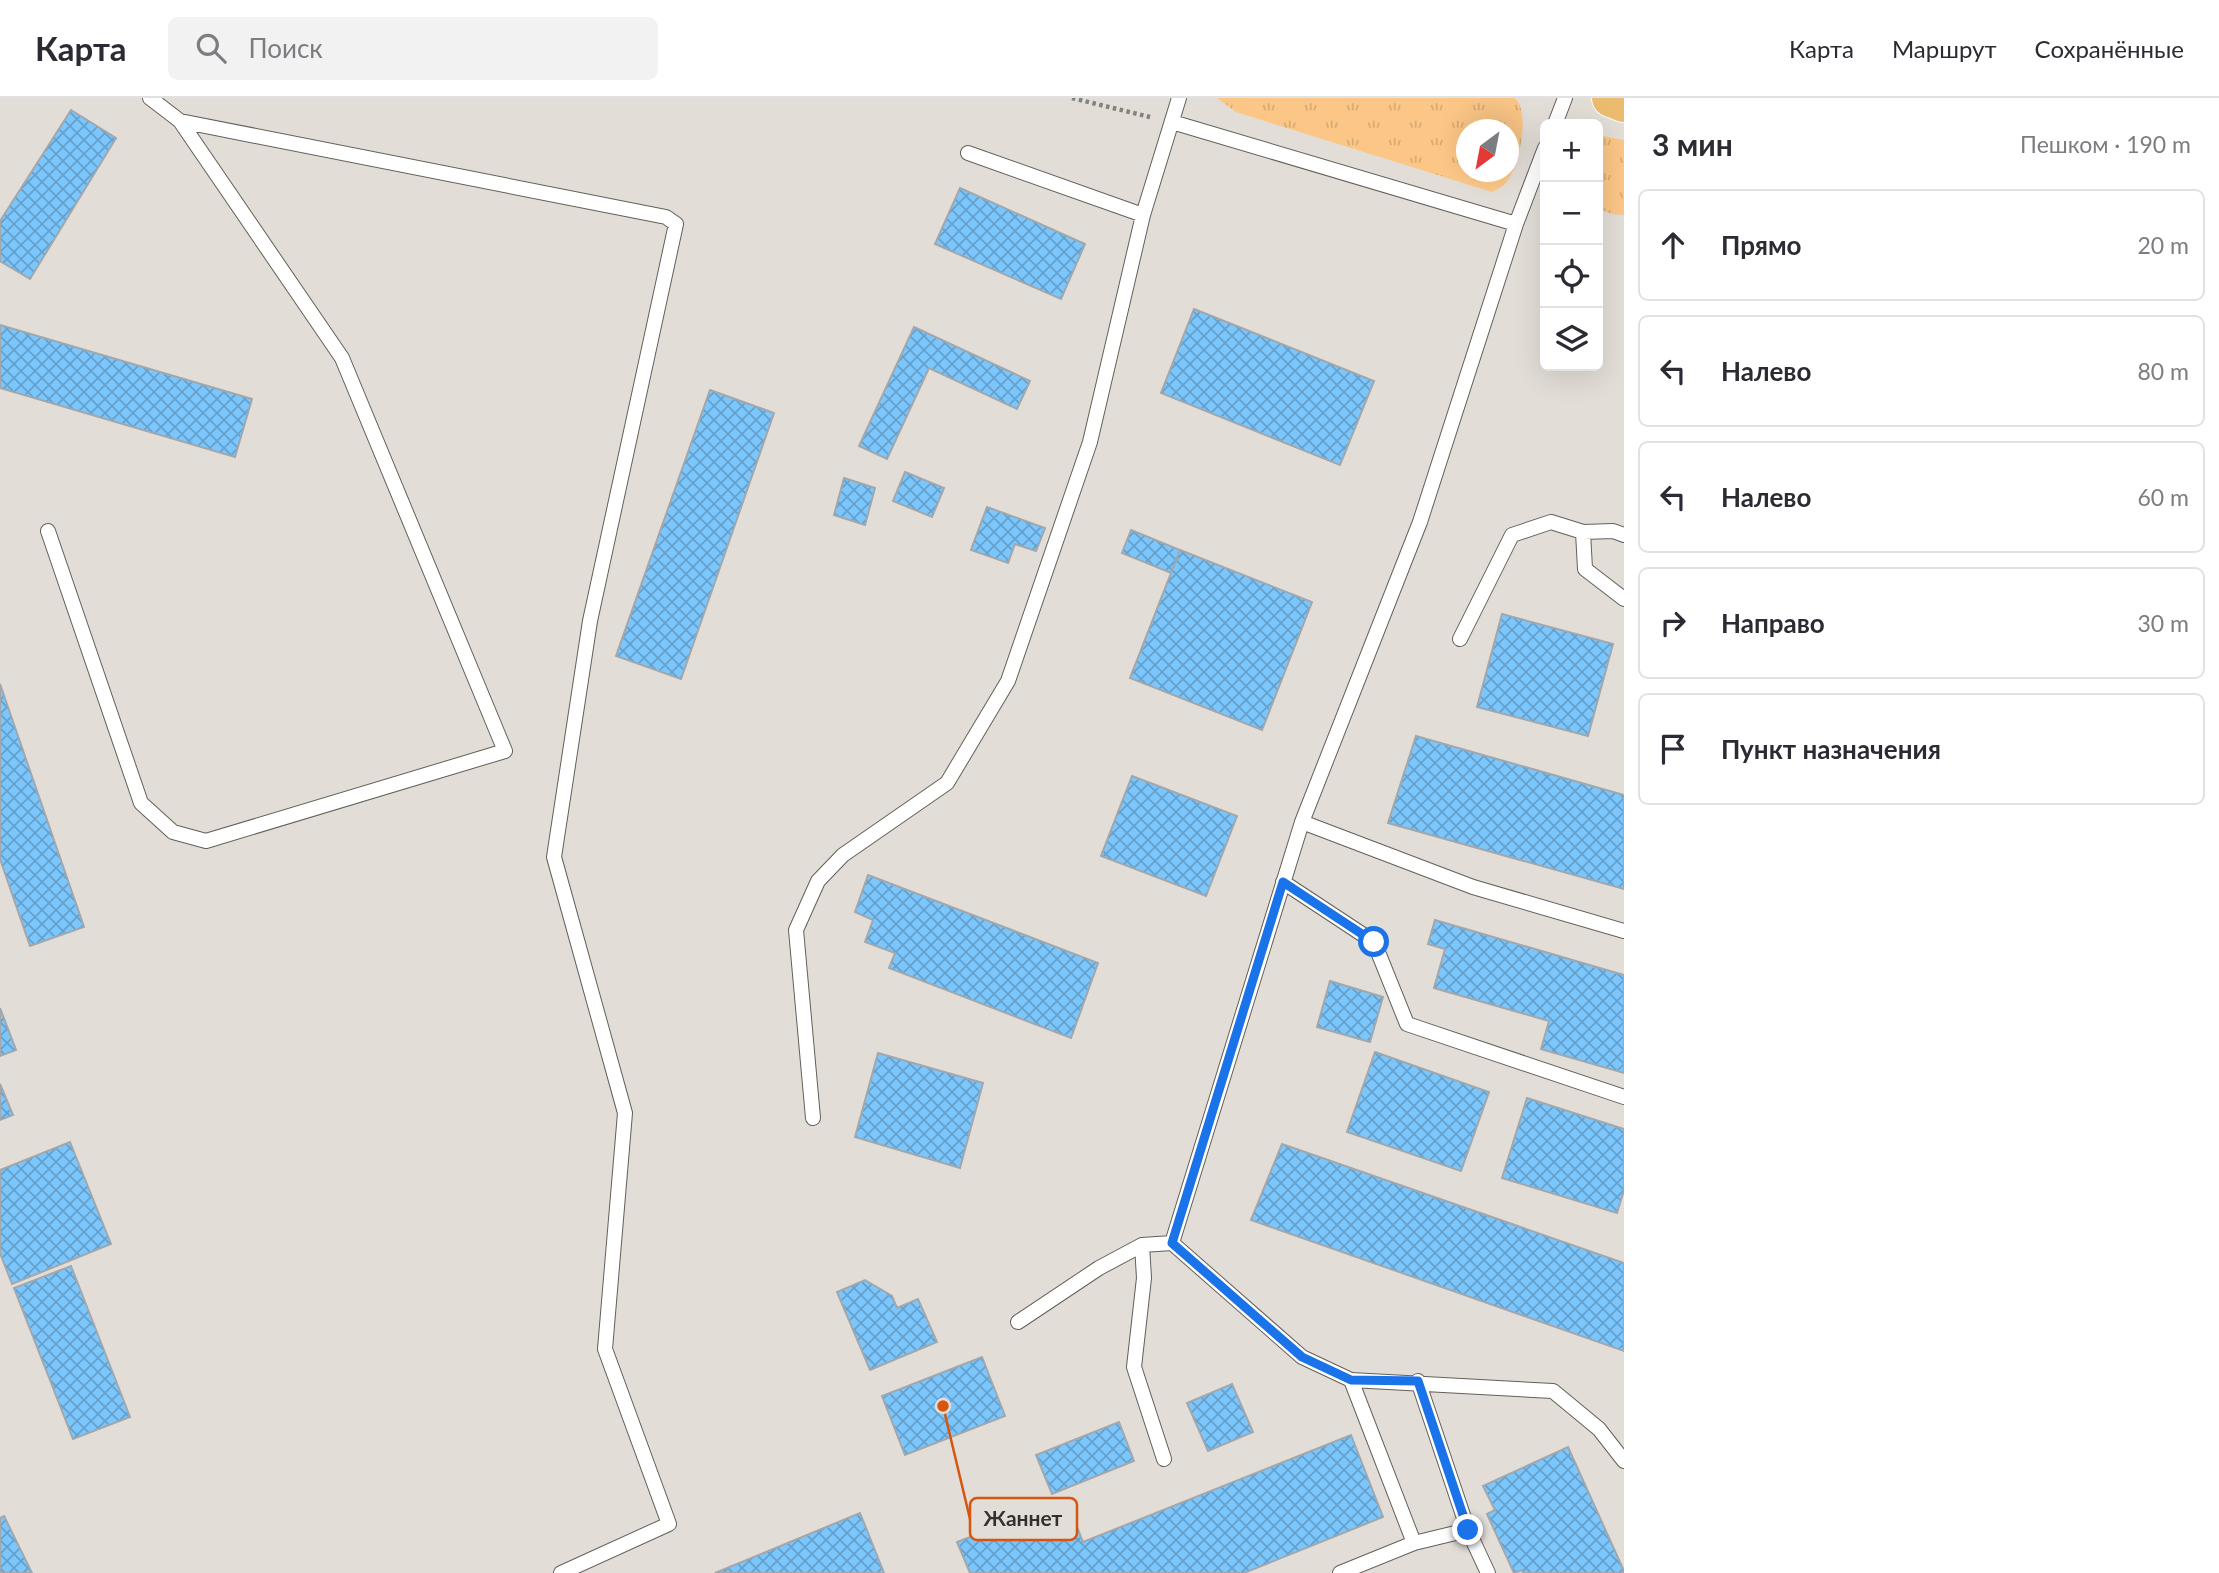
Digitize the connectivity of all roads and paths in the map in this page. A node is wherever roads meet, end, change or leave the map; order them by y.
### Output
1 (150, 98) edge
2 (1072, 98) edge
3 (1179, 98) edge
4 (1565, 98) edge
5 (1611, 98) edge
6 (1624, 103) edge
7 (1557, 119) edge
8 (180, 121) junction
9 (1172, 122) junction
10 (968, 153) dead end
11 (1540, 161) edge
12 (1143, 215) junction
13 (1516, 224) junction
14 (48, 531) dead end
15 (1583, 532) junction
16 (1624, 535) edge
17 (1624, 599) edge
18 (1460, 639) dead end
19 (1302, 821) junction
20 (1283, 882) junction
21 (1624, 931) edge
22 (1624, 1097) edge
23 (813, 1118) dead end
24 (1172, 1243) junction
25 (1142, 1245) junction
26 (1018, 1322) dead end
27 (1351, 1380) junction
28 (1418, 1381) junction
29 (1164, 1459) dead end
30 (1624, 1461) edge
31 (1468, 1530) junction
32 (1414, 1543) junction
33 (561, 1573) edge
34 (1340, 1573) edge
35 (1488, 1573) edge

1 - 8 lane
2 - 9 path
3 - 9 lane
4 - 7 lane
5 - 6 main road
8 - 14 lane
8 - 33 lane
9 - 12 lane
9 - 13 lane
10 - 12 lane
11 - 13 lane
12 - 23 lane
13 - 19 lane
15 - 16 lane
15 - 17 lane
15 - 18 lane
19 - 20 lane
19 - 21 lane
20 - 22 lane
20 - 24 lane
24 - 25 lane
24 - 27 lane
25 - 26 lane
25 - 29 lane
27 - 28 lane
27 - 32 lane
28 - 30 lane
28 - 31 lane
31 - 32 lane
31 - 35 lane
32 - 34 lane

